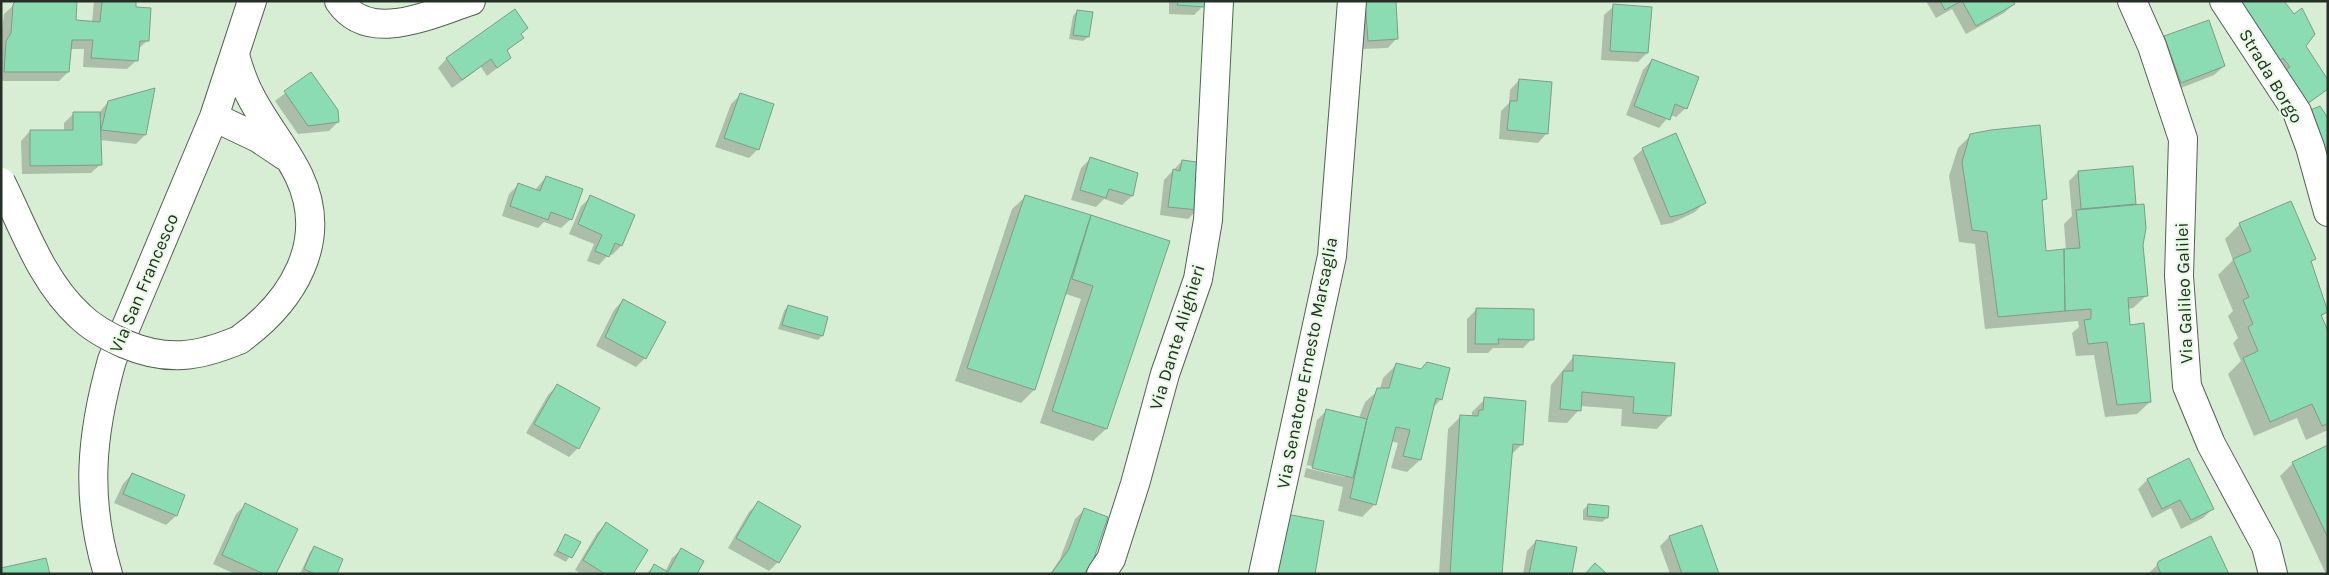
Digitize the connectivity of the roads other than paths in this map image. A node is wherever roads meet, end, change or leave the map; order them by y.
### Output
1 (252, 1) edge
2 (339, 1) edge
3 (471, 1) edge
4 (1220, 1) edge
5 (1352, 1) edge
6 (2132, 1) edge
7 (2224, 1) edge
8 (235, 55) junction
9 (214, 117) junction
10 (290, 160) junction
11 (1, 182) edge
12 (2328, 212) edge
13 (108, 574) edge
14 (1101, 574) edge
15 (1262, 574) edge
16 (2273, 574) edge

1 - 8 street, Via San Francesco
2 - 3 street
4 - 14 street, Via Dante Alighieri
5 - 15 street, Via Senatore Ernesto Marsaglia
6 - 16 street, Via Galileo Galilei
7 - 12 street, Strada Borgo
8 - 9 street, Via San Francesco
8 - 10 street
9 - 10 street
9 - 13 street, Via San Francesco
10 - 11 street, bridge

